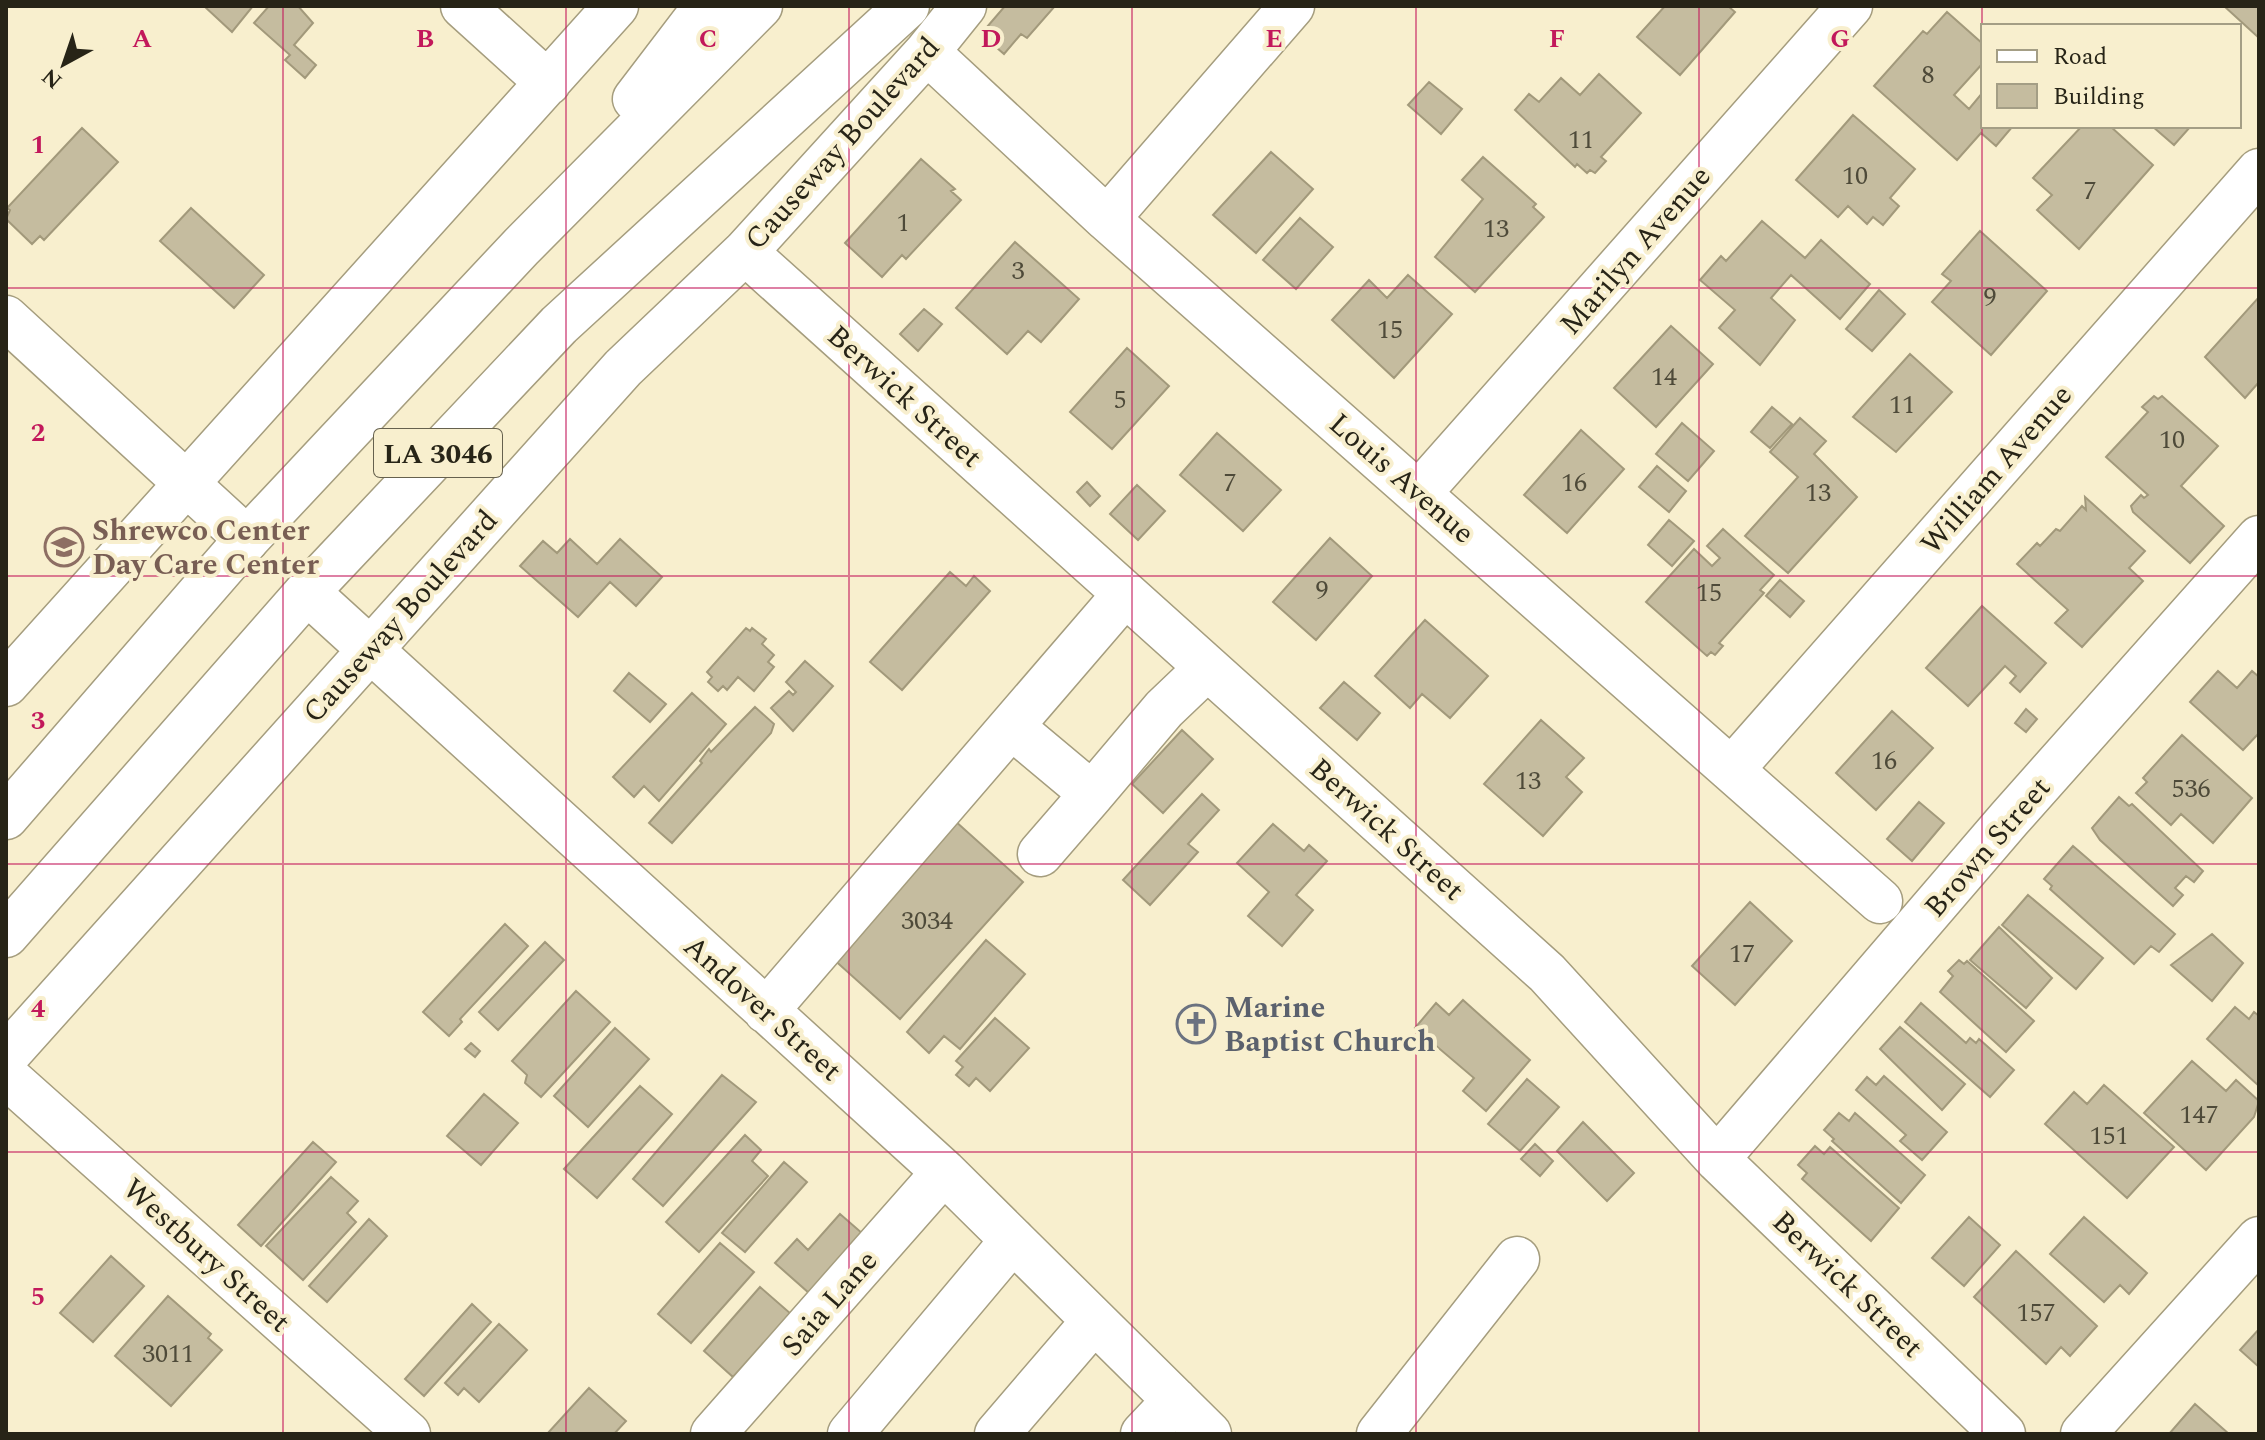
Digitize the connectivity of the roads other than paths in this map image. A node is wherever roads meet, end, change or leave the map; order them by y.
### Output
1 (463, 6) edge
2 (616, 6) edge
3 (706, 6) edge
4 (760, 6) edge
5 (907, 6) edge
6 (964, 6) edge
7 (1292, 6) edge
8 (1850, 6) edge
9 (927, 52) junction
10 (548, 83) junction
11 (2259, 171) edge
12 (1107, 219) junction
13 (521, 247) junction
14 (745, 252) junction
15 (6, 318) edge
16 (188, 485) junction
17 (1419, 493) junction
18 (2259, 538) edge
19 (247, 539) junction
20 (307, 592) junction
21 (1125, 594) junction
22 (369, 650) junction
23 (1207, 668) junction
24 (6, 684) edge
25 (1012, 727) junction
26 (1733, 768) junction
27 (1092, 794) junction
28 (6, 817) edge
29 (1040, 854) dead end
30 (1880, 901) dead end
31 (6, 935) edge
32 (766, 1011) junction
33 (6, 1056) edge
34 (6, 1076) edge
35 (1717, 1159) junction
36 (944, 1172) junction
37 (2259, 1239) edge
38 (1013, 1240) junction
39 (1517, 1259) dead end
40 (1094, 1321) junction
41 (1175, 1400) junction
42 (408, 1434) edge
43 (713, 1434) edge
44 (850, 1434) edge
45 (997, 1434) edge
46 (1143, 1434) edge
47 (1209, 1434) edge
48 (1379, 1434) edge
49 (2003, 1434) edge
50 (2083, 1434) edge

1 - 10 main road
2 - 10 main road
3 - 13 main road, LA 3046
4 - 13 main road
5 - 20 main road, Causeway Boulevard / LA 3046
6 - 9 main road, Causeway Boulevard
7 - 12 main road
8 - 17 main road, Marilyn Avenue
9 - 12 main road, Louis Avenue
9 - 14 main road, Causeway Boulevard
10 - 16 main road
11 - 26 main road, William Avenue
12 - 17 main road, Louis Avenue
13 - 19 main road, LA 3046
14 - 21 main road, Berwick Street
14 - 22 main road, Causeway Boulevard
15 - 16 main road
16 - 19 main road
16 - 24 main road
17 - 26 main road, Louis Avenue
18 - 35 main road, Brown Street
19 - 28 main road, LA 3046
20 - 22 main road, Andover Street
20 - 31 main road, Causeway Boulevard / LA 3046
21 - 23 main road, Berwick Street
21 - 25 main road
22 - 32 main road, Andover Street
22 - 33 main road, Causeway Boulevard
23 - 27 main road
23 - 35 main road, Berwick Street
25 - 27 main road
25 - 32 main road
26 - 30 main road, Louis Avenue
27 - 29 main road
32 - 36 main road, Andover Street
34 - 42 main road, Westbury Street
35 - 49 main road, Berwick Street
36 - 38 main road, Andover Street
36 - 43 main road, Saia Lane
37 - 50 main road
38 - 40 main road, Andover Street
38 - 44 main road
39 - 48 main road
40 - 41 main road, Andover Street
40 - 45 main road
41 - 46 main road
41 - 47 main road, Andover Street

